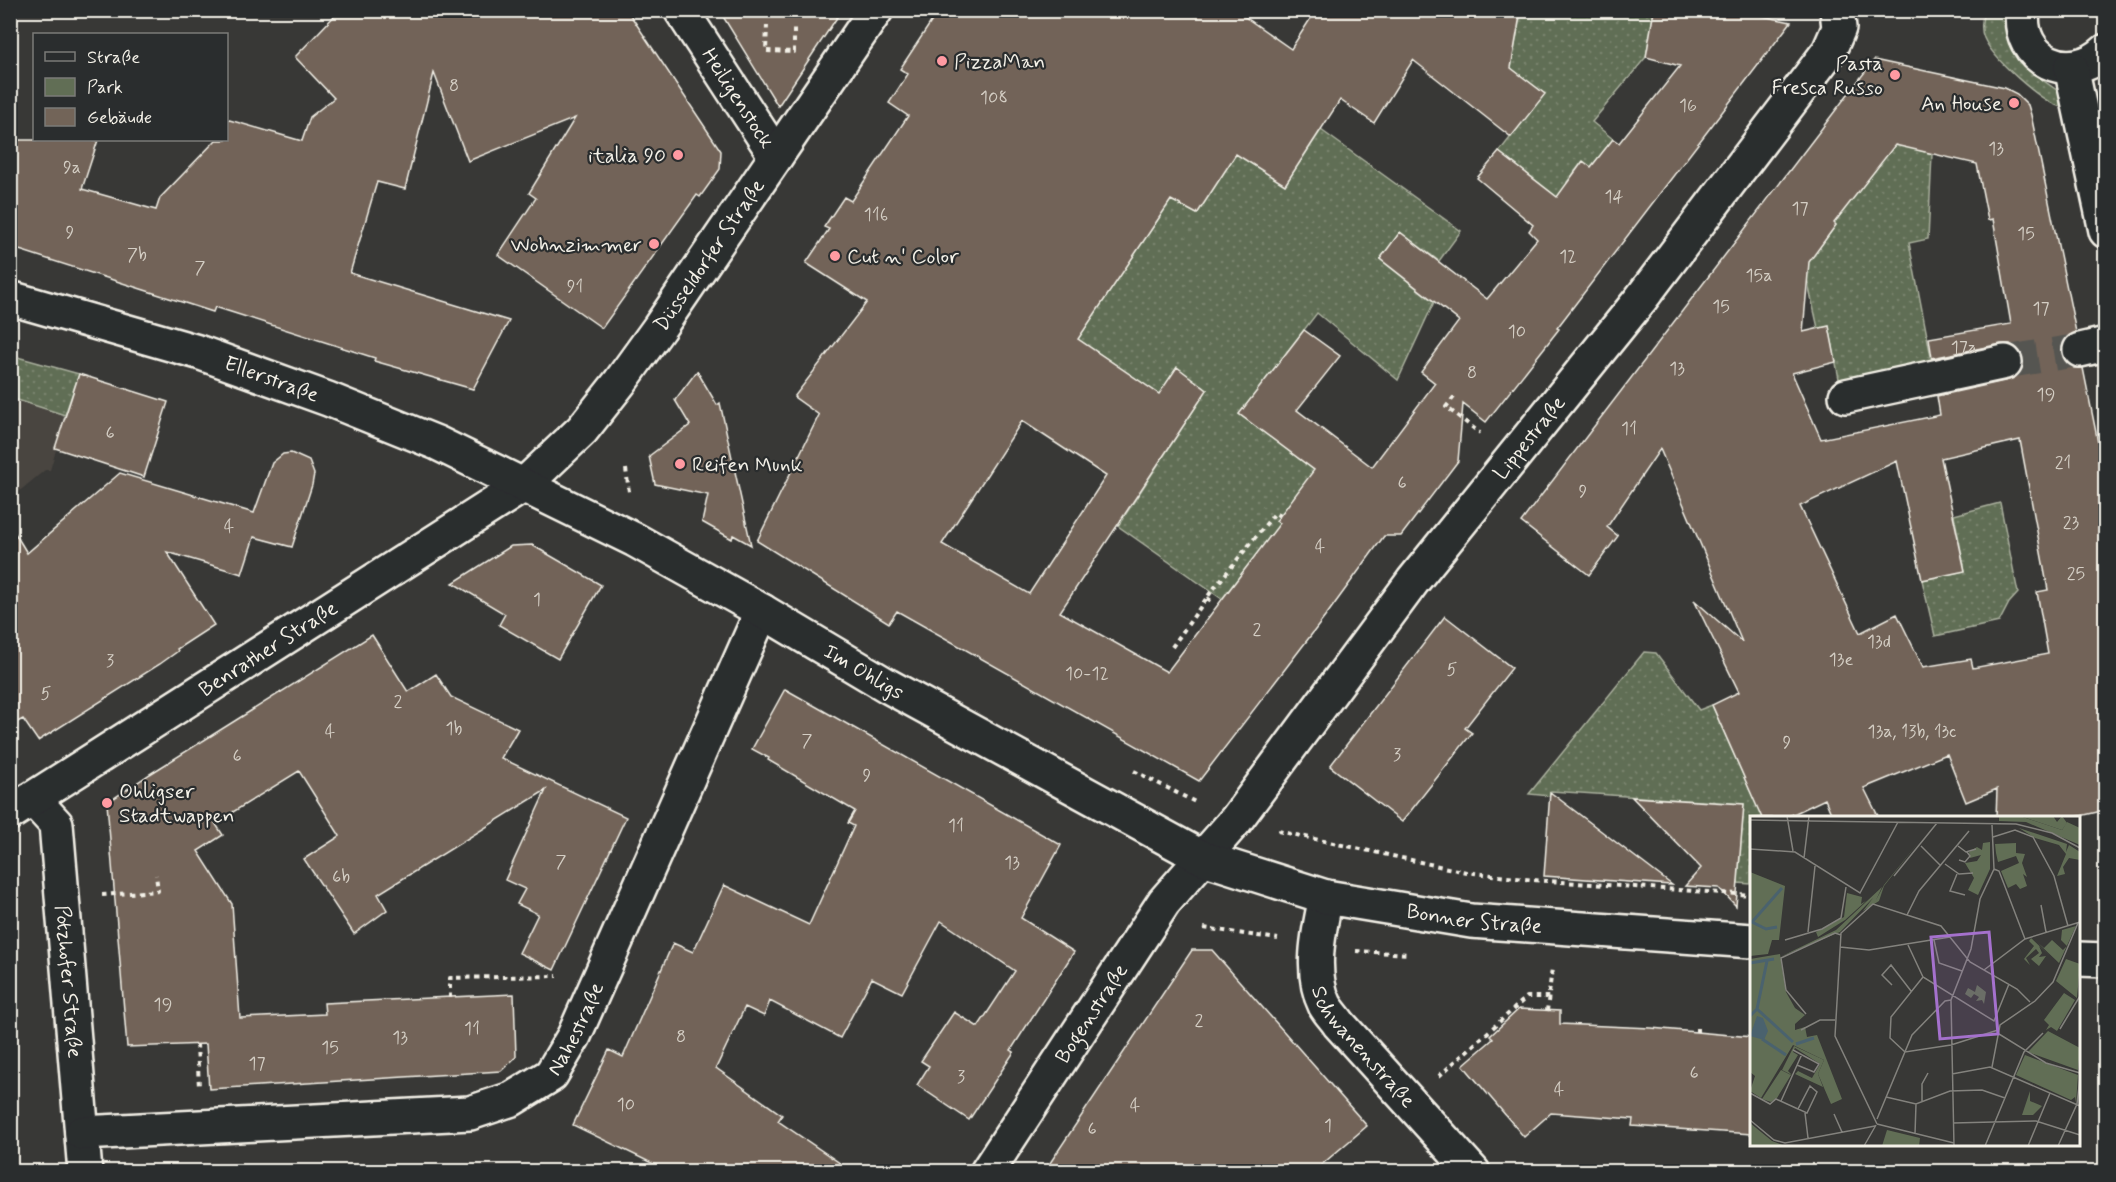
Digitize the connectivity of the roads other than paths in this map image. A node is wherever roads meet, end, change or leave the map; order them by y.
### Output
1 (681, 10) edge
2 (876, 10) edge
3 (1837, 10) edge
4 (2023, 10) edge
5 (2106, 51) edge
6 (2071, 67) junction
7 (776, 156) junction
8 (2106, 231) edge
9 (10, 298) edge
10 (2005, 362) tunnel mouth
11 (1846, 396) dead end
12 (524, 484) junction
13 (762, 611) junction
14 (22, 806) edge
15 (1203, 858) junction
16 (1326, 897) junction
17 (1750, 941) edge
18 (2080, 959) edge
19 (2106, 960) edge
20 (82, 1133) junction
21 (85, 1172) edge
22 (987, 1172) edge
23 (1473, 1172) edge

1 - 7 street, Heiligenstock
2 - 7 street, Düsseldorfer Straße
3 - 15 street, Lippestraße
4 - 6 street
5 - 6 street
6 - 8 street
7 - 12 street, Düsseldorfer Straße
9 - 12 street, Ellerstraße
10 - 11 street
12 - 13 street, Im Ohligs
12 - 14 street, Benrather Straße
13 - 15 street, Im Ohligs
13 - 20 street, Nahestraße
14 - 20 street, Potzhofer Straße
15 - 16 street, Bonner Straße
15 - 22 street, Bogenstraße
16 - 17 street, Bonner Straße
16 - 23 street, Schwanenstraße
18 - 19 street
20 - 21 street, Potzhofer Straße

